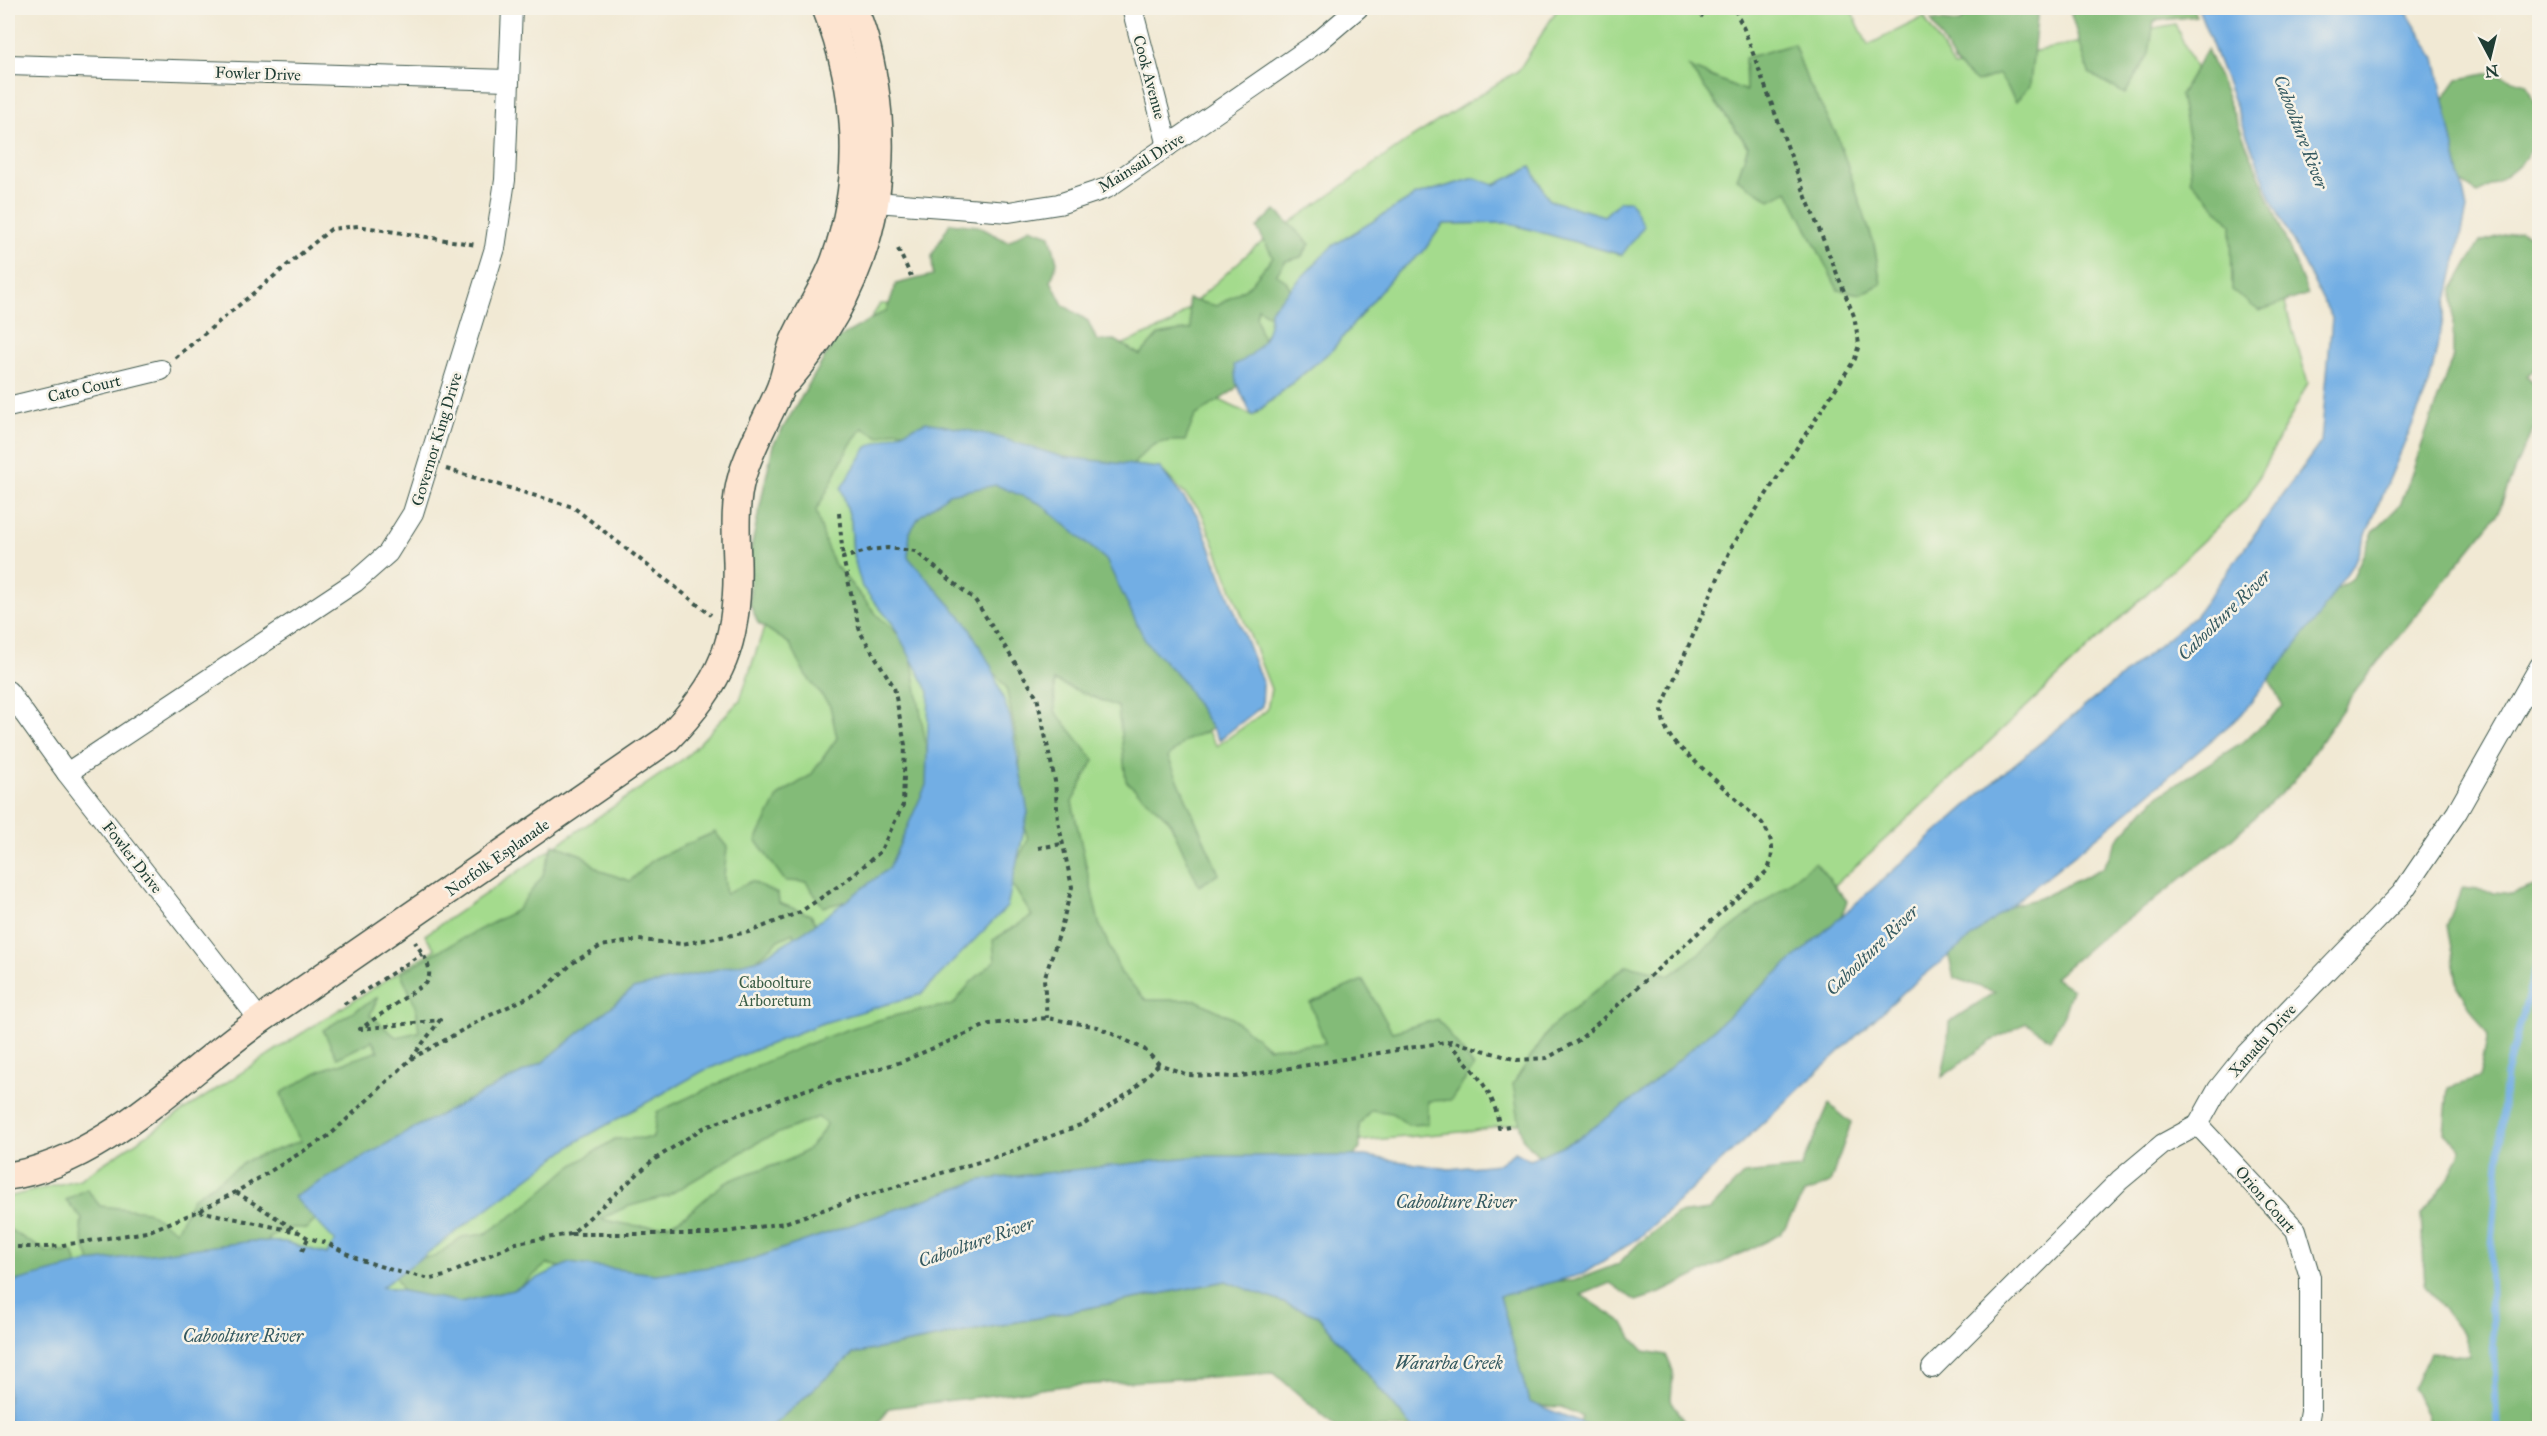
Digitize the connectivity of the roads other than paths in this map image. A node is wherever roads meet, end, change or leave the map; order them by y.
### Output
1 (512, 8) edge
2 (826, 8) edge
3 (853, 8) edge
4 (1132, 8) edge
5 (1358, 8) edge
6 (8, 65) edge
7 (508, 80) junction
8 (1168, 146) junction
9 (863, 201) junction
10 (161, 370) road end
11 (8, 407) edge
12 (2540, 666) edge
13 (8, 692) edge
14 (67, 773) junction
15 (260, 1020) junction
16 (2198, 1125) junction
17 (8, 1176) edge
18 (1932, 1368) dead end
19 (2307, 1428) edge

1 - 7 street, Governor King Drive
2 - 9 street
3 - 9 street
4 - 8 street, Cook Avenue
5 - 8 street, Mainsail Drive
6 - 7 street, Fowler Drive
7 - 14 street, Governor King Drive
8 - 9 street, Mainsail Drive
9 - 15 street, Norfolk Esplanade
10 - 11 street, Cato Court
12 - 16 street, Xanadu Drive
13 - 14 street, Fowler Drive
14 - 15 street, Fowler Drive
15 - 17 street, Norfolk Esplanade
16 - 18 street
16 - 19 street, Orion Court

